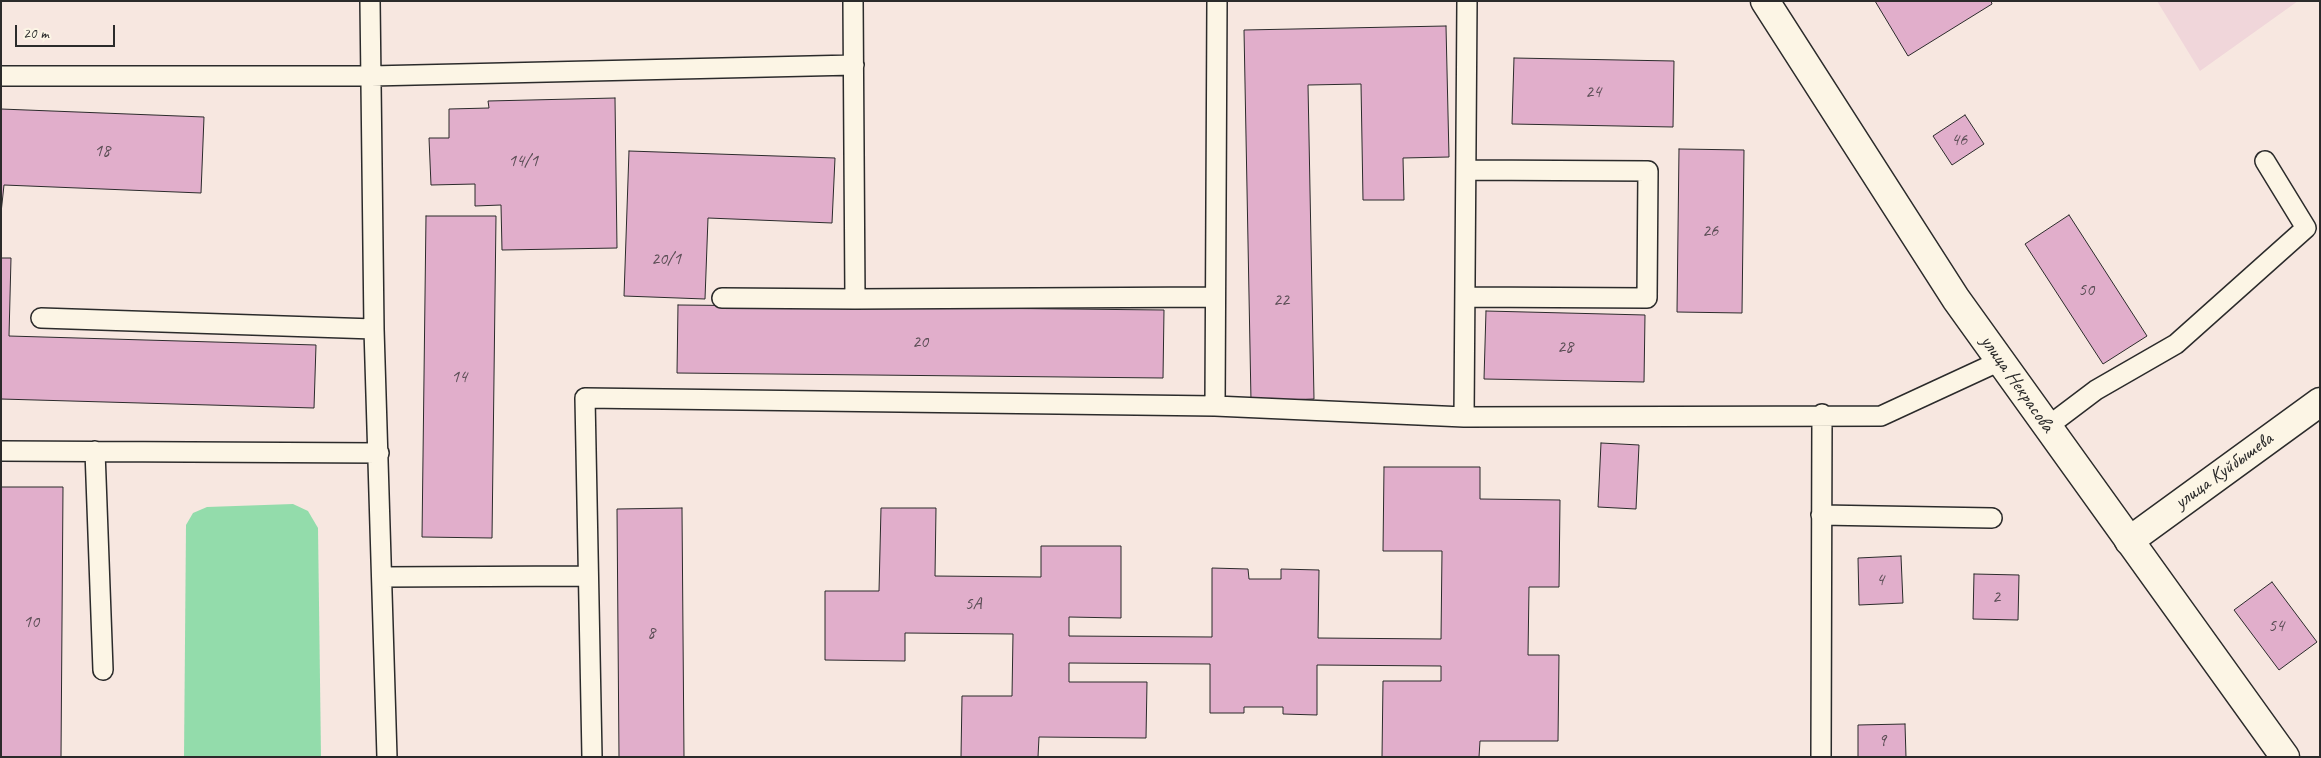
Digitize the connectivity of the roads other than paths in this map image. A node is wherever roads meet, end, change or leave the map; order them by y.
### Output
1 (370, 1) edge
2 (854, 1) edge
3 (1217, 1) edge
4 (1467, 1) edge
5 (1765, 1) edge
6 (854, 65) junction
7 (1, 76) edge
8 (371, 76) junction
9 (2264, 161) dead end
10 (1466, 170) junction
11 (1215, 297) junction
12 (1465, 297) junction
13 (722, 298) dead end
14 (855, 299) junction
15 (42, 318) dead end
16 (374, 329) junction
17 (2000, 360) junction
18 (2320, 402) edge
19 (1215, 406) junction
20 (1822, 414) junction
21 (1464, 416) junction
22 (2047, 426) junction
23 (1, 451) edge
24 (95, 451) junction
25 (379, 453) junction
26 (1821, 515) junction
27 (1992, 518) dead end
28 (2129, 541) junction
29 (382, 576) junction
30 (588, 576) junction
31 (103, 670) dead end
32 (387, 757) edge
33 (592, 757) edge
34 (1821, 757) edge
35 (2285, 757) edge

1 - 8 lane
2 - 6 lane
3 - 11 lane
4 - 10 lane
5 - 17 street, улица Некрасова
6 - 8 lane
6 - 14 lane
7 - 8 lane
8 - 16 lane
9 - 22 lane
10 - 12 lane
10 - 12 lane
11 - 14 lane
11 - 19 lane
12 - 21 lane
13 - 14 lane
15 - 16 lane
16 - 25 lane
17 - 20 lane
17 - 22 street, улица Некрасова
18 - 28 street, улица Куйбышева
19 - 21 lane
19 - 30 lane
20 - 21 lane
20 - 26 lane
22 - 28 street, улица Некрасова
23 - 24 lane
24 - 25 lane
24 - 31 lane
25 - 29 lane
26 - 27 lane
26 - 34 lane
28 - 35 street, улица Некрасова
29 - 30 lane
29 - 32 lane
30 - 33 lane

